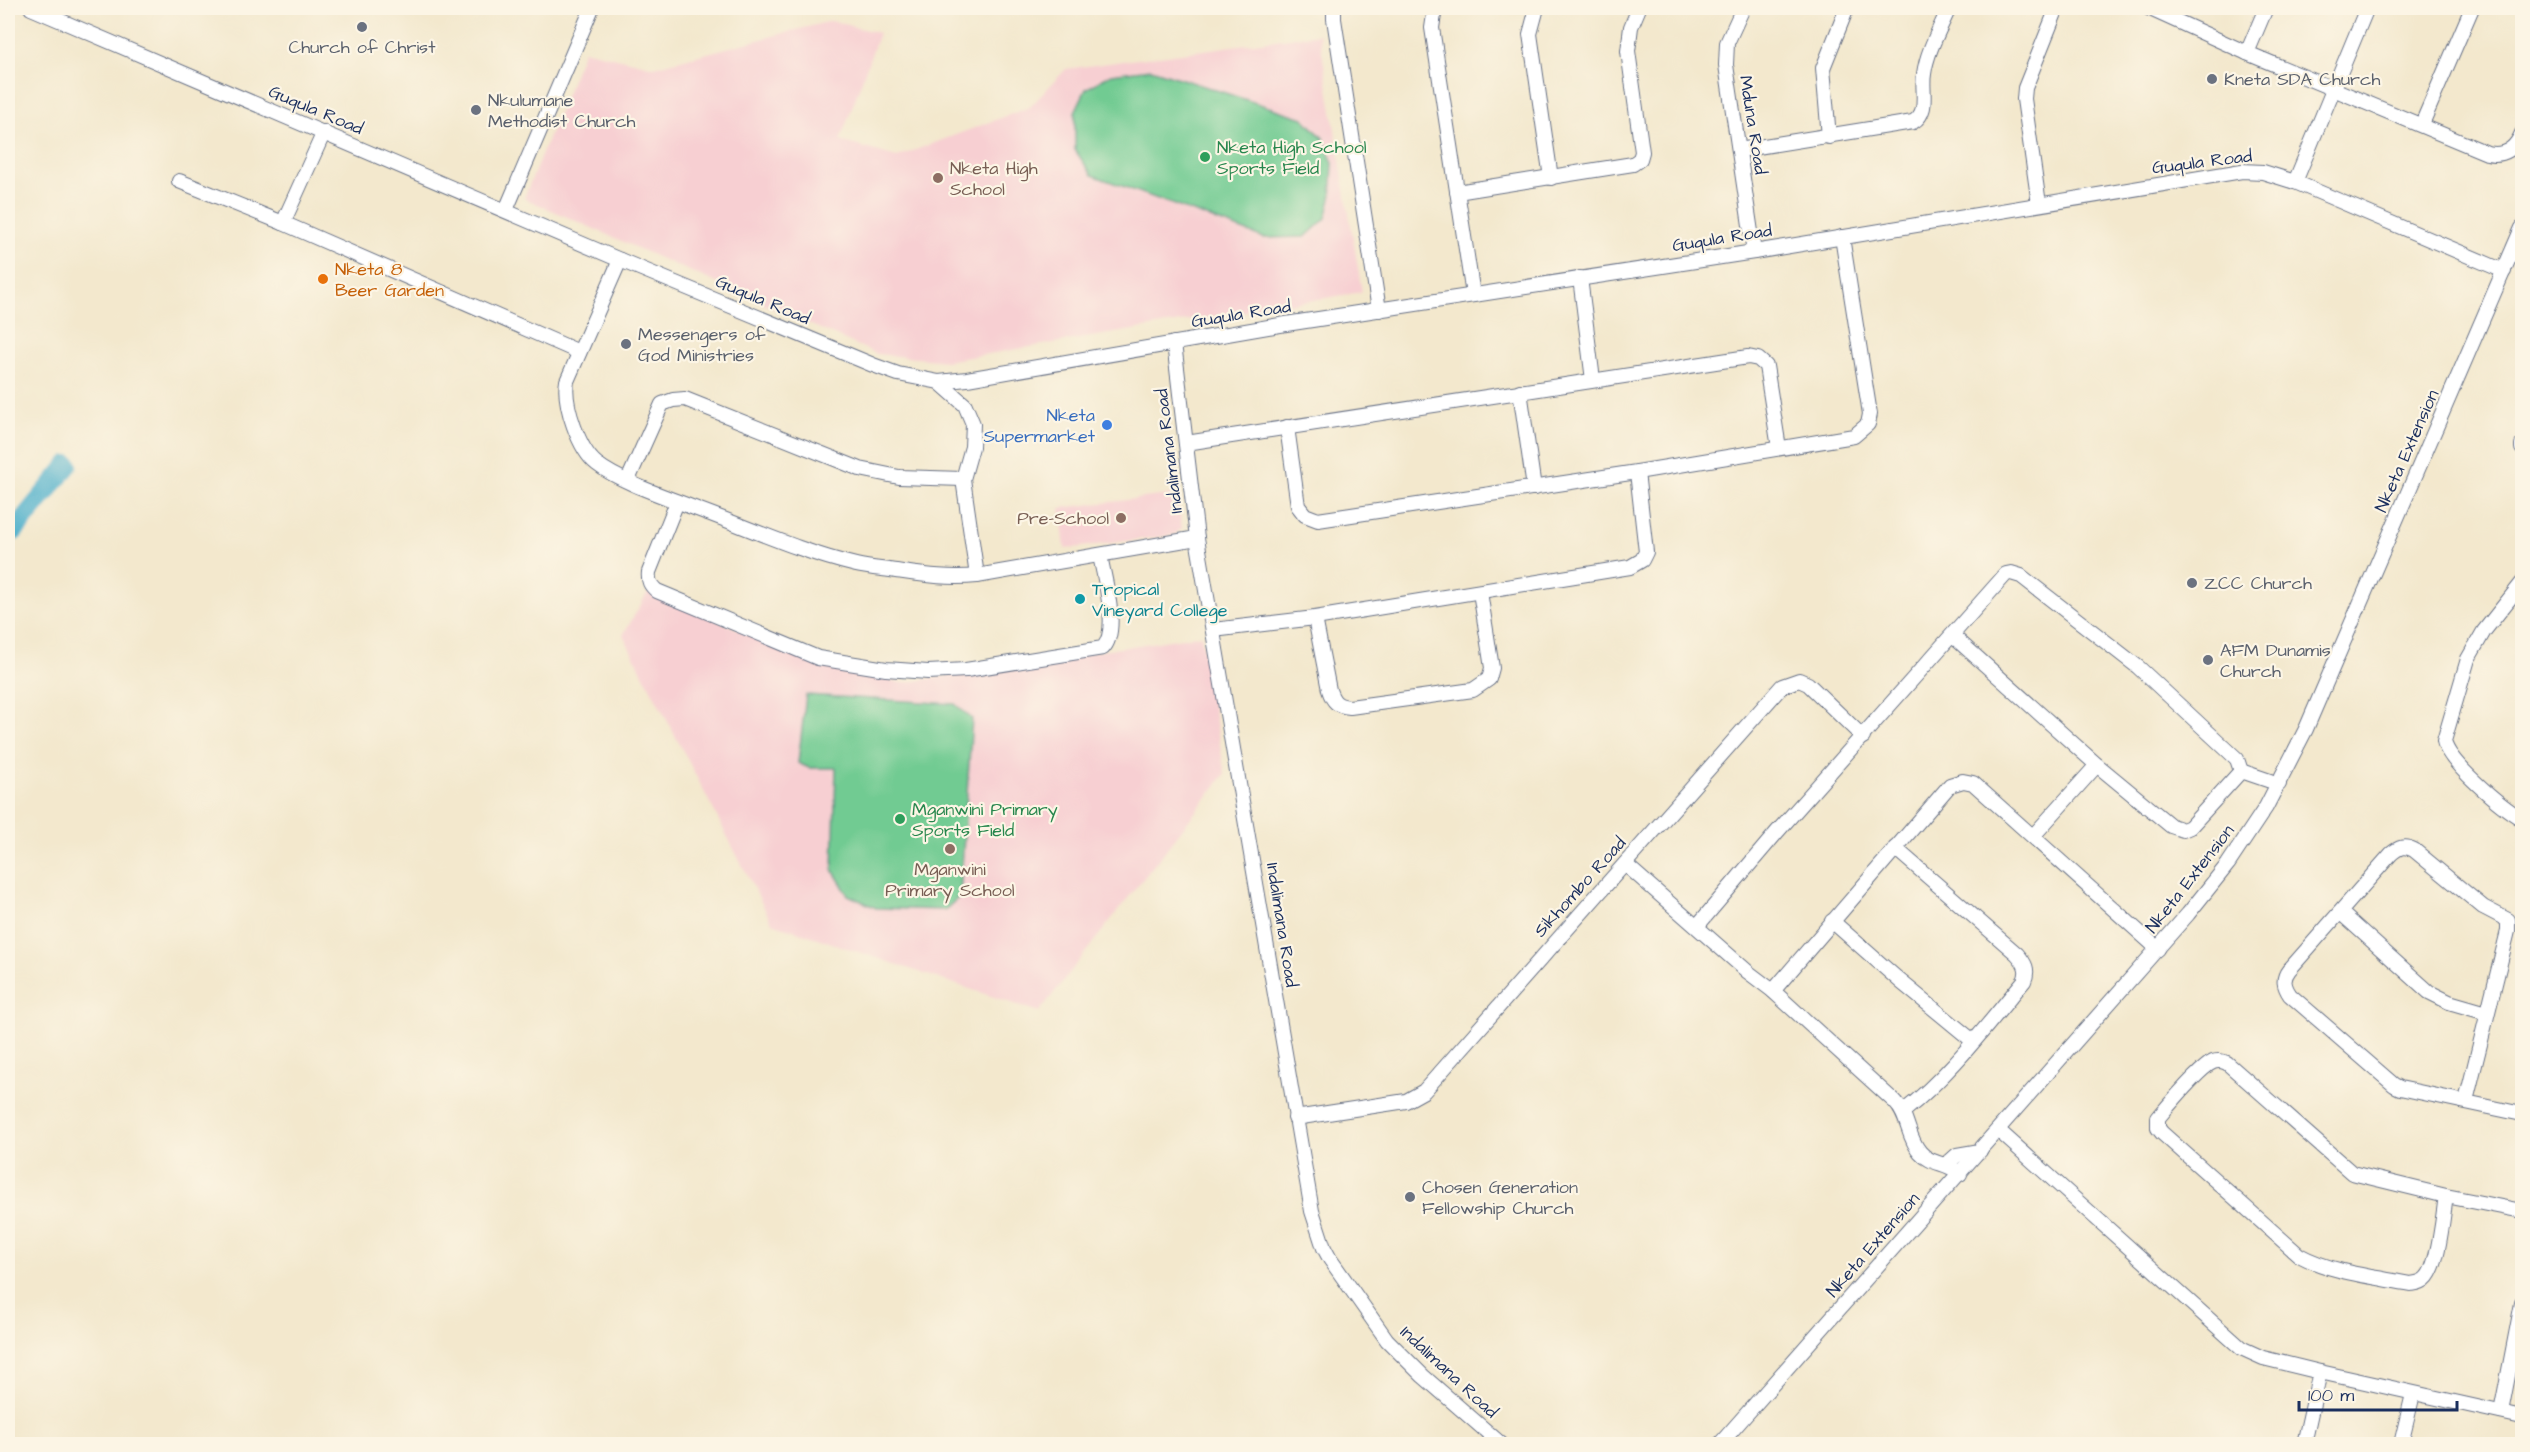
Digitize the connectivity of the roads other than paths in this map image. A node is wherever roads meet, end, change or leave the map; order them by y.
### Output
1 (31, 8) edge
2 (592, 8) edge
3 (1334, 8) edge
4 (1435, 8) edge
5 (1537, 8) edge
6 (1640, 8) edge
7 (1743, 8) edge
8 (1847, 8) edge
9 (1949, 8) edge
10 (2057, 8) edge
11 (2266, 8) edge
12 (2367, 8) edge
13 (2472, 8) edge
14 (2157, 9) edge
15 (2247, 53) junction
16 (2333, 89) junction
17 (2422, 124) junction
18 (324, 132) junction
19 (2523, 133) edge
20 (1829, 137) junction
21 (1739, 150) junction
22 (1551, 178) junction
23 (178, 181) dead end
24 (2295, 182) junction
25 (1457, 192) junction
26 (2039, 204) junction
27 (506, 210) junction
28 (284, 223) junction
29 (2523, 228) edge
30 (1842, 237) junction
31 (1754, 252) junction
32 (620, 260) junction
33 (2504, 271) junction
34 (1580, 278) junction
35 (1473, 295) junction
36 (1379, 310) junction
37 (1174, 343) junction
38 (579, 352) junction
39 (1593, 380) junction
40 (939, 382) junction
41 (1520, 391) junction
42 (1287, 427) junction
43 (1186, 443) junction
44 (1779, 448) junction
45 (1637, 472) junction
46 (963, 479) junction
47 (628, 480) junction
48 (1534, 488) junction
49 (677, 502) junction
50 (1197, 538) junction
51 (1100, 555) junction
52 (977, 576) junction
53 (2523, 583) edge
54 (1480, 592) junction
55 (1315, 618) junction
56 (1213, 630) junction
57 (1953, 636) junction
58 (1863, 737) junction
59 (2097, 765) junction
60 (2241, 771) junction
61 (2279, 784) junction
62 (2523, 819) edge
63 (2034, 835) junction
64 (1895, 848) junction
65 (1626, 864) junction
66 (2341, 913) junction
67 (1832, 921) junction
68 (1698, 926) junction
69 (2158, 949) junction
70 (1773, 991) junction
71 (2487, 1013) junction
72 (1973, 1041) junction
73 (2466, 1101) junction
74 (1904, 1111) junction
75 (2523, 1114) edge
76 (1295, 1118) junction
77 (1998, 1130) junction
78 (1980, 1151) junction
79 (1947, 1164) junction
80 (1960, 1174) junction
81 (2446, 1196) junction
82 (2523, 1211) edge
83 (2522, 1306) edge
84 (2320, 1372) junction
85 (2413, 1394) junction
86 (2501, 1412) junction
87 (2523, 1417) edge
88 (1501, 1444) edge
89 (1720, 1444) edge
90 (2304, 1444) edge
91 (2401, 1444) edge

1 - 18 street, Guqula Road
2 - 27 street
3 - 36 street
4 - 25 street
5 - 22 street
6 - 22 street
7 - 21 street, Mduna Road
8 - 20 street
9 - 20 street
10 - 26 street
11 - 15 street
12 - 16 street
13 - 17 street
14 - 15 street
15 - 16 street
16 - 17 street
16 - 24 street
17 - 19 street
18 - 27 street, Guqula Road
18 - 28 street
20 - 21 street
21 - 31 street, Mduna Road
22 - 25 street
23 - 28 street
24 - 26 street, Guqula Road
24 - 33 street, Guqula Road
25 - 35 street
26 - 30 street, Guqula Road
27 - 32 street, Guqula Road
28 - 38 street
29 - 33 street, Nketa Extension
30 - 31 street, Guqula Road
30 - 44 street
31 - 34 street, Guqula Road
32 - 38 street
32 - 40 street, Guqula Road
33 - 61 street, Nketa Extension
34 - 35 street, Guqula Road
34 - 39 street
35 - 36 street, Guqula Road
36 - 37 street, Guqula Road
37 - 40 street, Guqula Road
37 - 43 street, Indalimana Road
38 - 47 street
39 - 41 street
39 - 44 street
40 - 46 street
41 - 42 street
41 - 48 street
42 - 43 street
42 - 48 street
43 - 50 street, Indalimana Road
44 - 45 street
45 - 48 street
45 - 54 street
46 - 47 street
46 - 52 street
47 - 49 street
49 - 51 street
49 - 52 street
50 - 51 street
50 - 56 street, Indalimana Road
51 - 52 street
53 - 62 street
54 - 55 street
54 - 55 street
55 - 56 street
56 - 76 street, Indalimana Road
57 - 58 street
57 - 59 street
57 - 60 street
58 - 65 street, Sikhombo Road
58 - 68 street
59 - 60 street
59 - 63 street
60 - 61 street
61 - 69 street, Nketa Extension
63 - 64 street
63 - 69 street
64 - 67 street
64 - 72 street
65 - 68 street
65 - 76 street, Sikhombo Road
66 - 71 street
66 - 71 street
66 - 73 street
67 - 70 street
67 - 72 street
68 - 70 street
69 - 77 street, Nketa Extension
70 - 74 street
71 - 73 street
72 - 74 street
73 - 75 street
74 - 79 street
76 - 88 street, Indalimana Road
77 - 78 street, Nketa Extension
77 - 84 street
78 - 79 street
78 - 80 street, Nketa Extension
79 - 80 street
80 - 89 street, Nketa Extension
81 - 81 street
81 - 82 street
83 - 86 street
84 - 85 street
84 - 90 street
85 - 86 street
85 - 91 street
86 - 87 street

